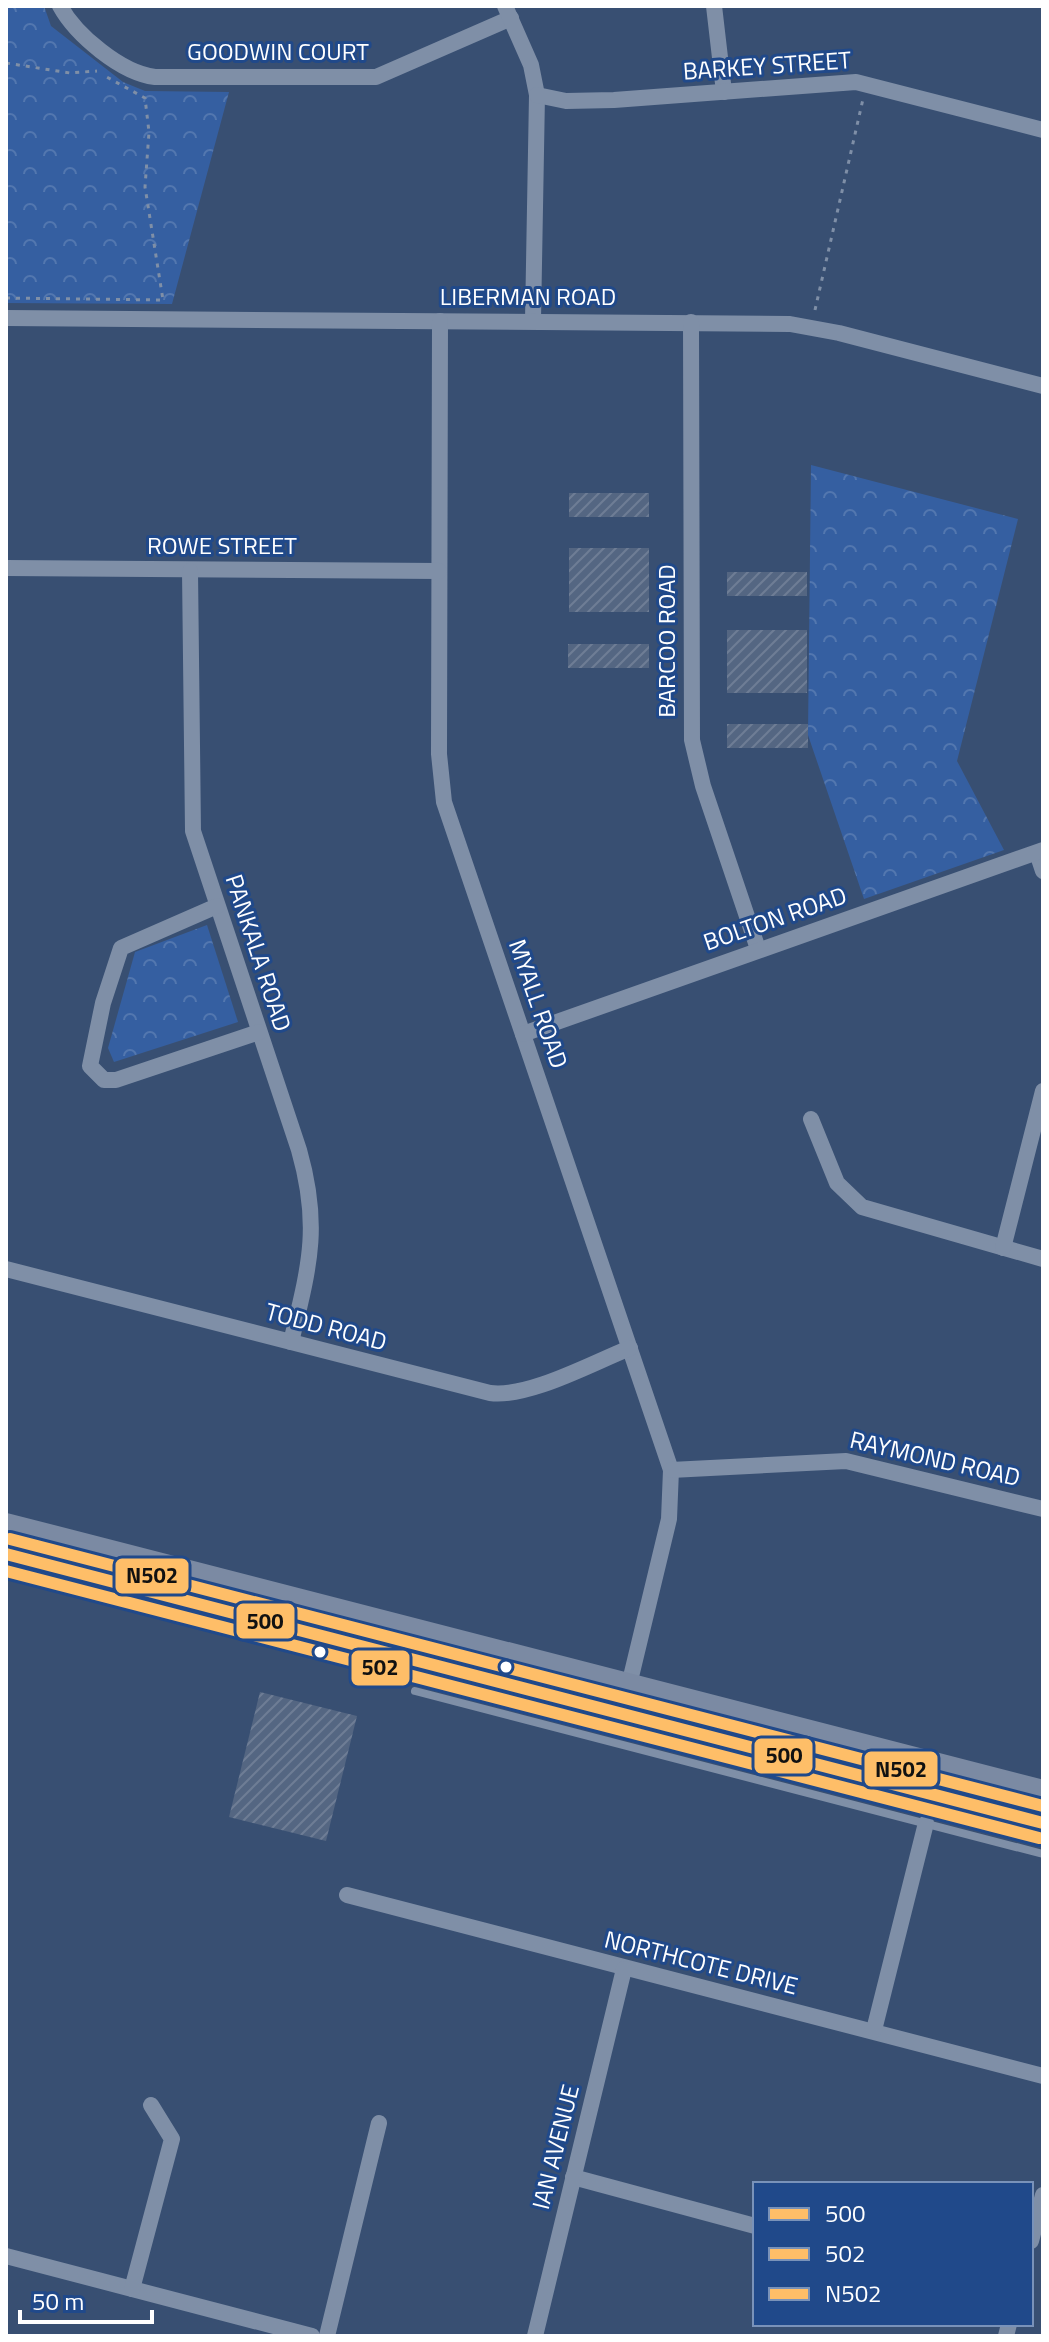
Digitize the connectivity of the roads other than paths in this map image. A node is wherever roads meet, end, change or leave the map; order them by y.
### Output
1 (60, 6) edge
2 (714, 6) edge
3 (508, 12) edge
4 (724, 92) junction
5 (537, 95) junction
6 (1043, 130) edge
7 (6, 318) edge
8 (533, 320) junction
9 (440, 321) junction
10 (691, 322) junction
11 (1043, 386) edge
12 (6, 568) edge
13 (190, 571) junction
14 (439, 571) junction
15 (1040, 852) edge
16 (1043, 871) edge
17 (217, 906) junction
18 (758, 949) junction
19 (259, 1032) junction
20 (523, 1034) junction
21 (1043, 1091) edge
22 (811, 1119) dead end
23 (1003, 1248) junction
24 (1043, 1259) edge
25 (6, 1269) edge
26 (291, 1342) junction
27 (630, 1348) junction
28 (671, 1470) junction
29 (1043, 1509) edge
30 (6, 1525) edge
31 (6, 1554) edge
32 (629, 1685) junction
33 (415, 1691) dead end
34 (622, 1713) junction
35 (1043, 1792) edge
36 (926, 1823) junction
37 (1043, 1823) edge
38 (1043, 1854) edge
39 (347, 1895) dead end
40 (624, 1969) junction
41 (874, 2030) junction
42 (1043, 2076) edge
43 (151, 2105) dead end
44 (379, 2123) dead end
45 (573, 2177) junction
46 (1043, 2195) edge
47 (1040, 2215) edge
48 (753, 2225) edge
49 (1033, 2235) edge
50 (6, 2256) edge
51 (132, 2289) junction
52 (312, 2336) edge
53 (327, 2336) edge
54 (535, 2336) edge

1 - 3 street, GOODWIN COURT
2 - 4 street
3 - 5 street
4 - 5 street, BARKEY STREET
4 - 6 street, BARKEY STREET
5 - 8 street
7 - 9 street, LIBERMAN ROAD
8 - 9 street, LIBERMAN ROAD
8 - 10 street, LIBERMAN ROAD
9 - 14 street, MYALL ROAD
10 - 11 street, LIBERMAN ROAD
10 - 18 street, BARCOO ROAD
12 - 13 street, ROWE STREET
13 - 14 street, ROWE STREET
13 - 17 street, PANKALA ROAD
14 - 20 street, MYALL ROAD
15 - 16 street
15 - 18 street, BOLTON ROAD
17 - 19 street, PANKALA ROAD
17 - 19 street
18 - 20 street, BOLTON ROAD
19 - 26 street, PANKALA ROAD
20 - 27 street, MYALL ROAD
21 - 23 street
22 - 23 street
23 - 24 street
25 - 26 street, TODD ROAD
26 - 27 street, TODD ROAD
27 - 28 street, MYALL ROAD
28 - 29 street, RAYMOND ROAD
28 - 32 street, MYALL ROAD
30 - 32 main road
31 - 34 main road
32 - 34 main road
32 - 35 main road
33 - 36 lane
34 - 37 main road
36 - 38 lane
36 - 41 street
39 - 40 street, NORTHCOTE DRIVE
40 - 41 street, NORTHCOTE DRIVE
40 - 45 street, IAN AVENUE
41 - 42 street, NORTHCOTE DRIVE
43 - 51 street
44 - 53 street
45 - 48 street
45 - 54 street, IAN AVENUE
46 - 47 street
47 - 49 street
50 - 51 street
51 - 52 street

